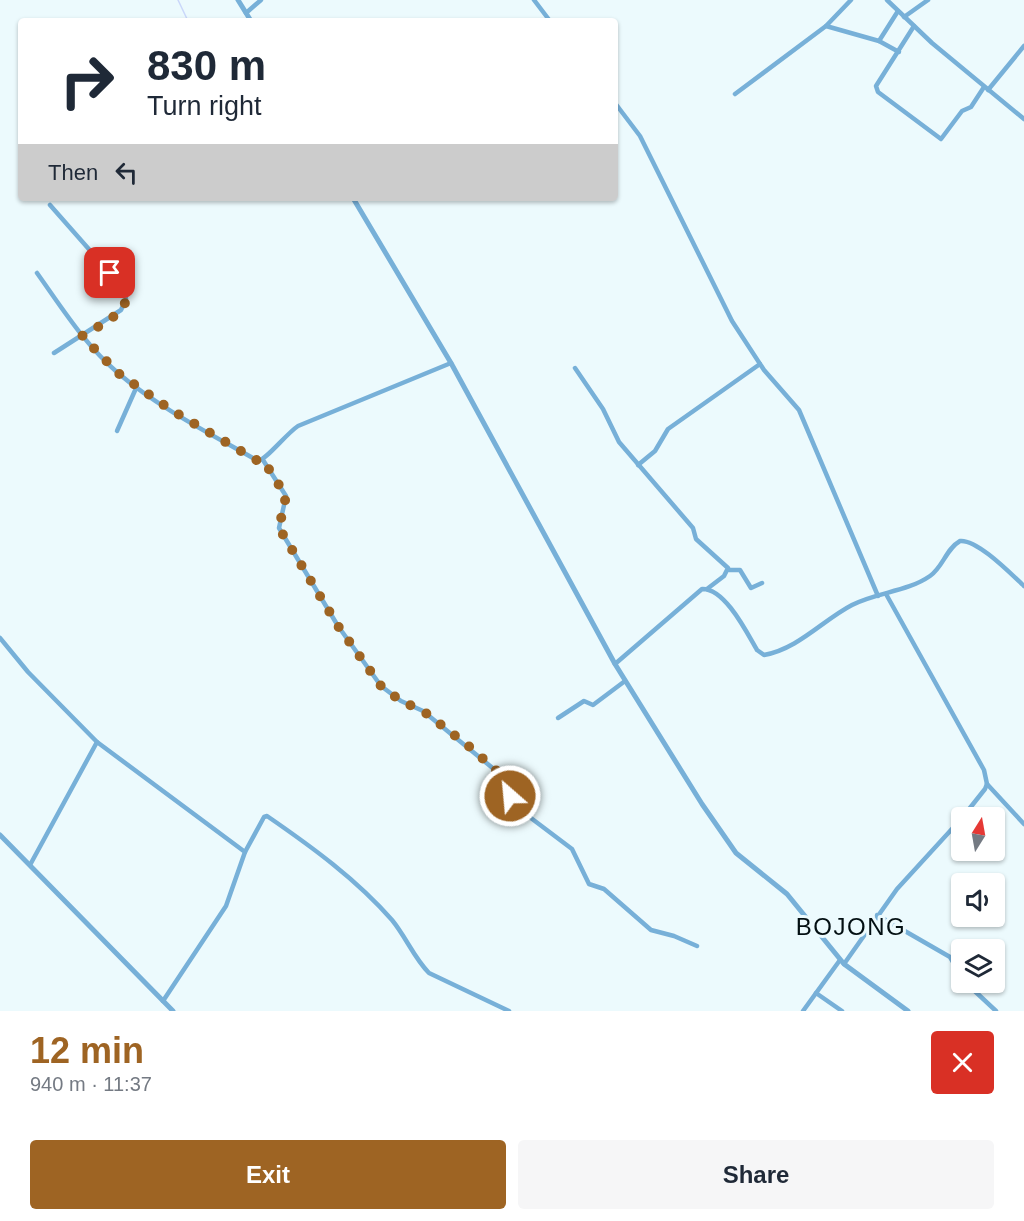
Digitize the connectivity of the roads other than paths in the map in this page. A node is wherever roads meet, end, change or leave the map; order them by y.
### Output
1 (238, 0) edge
2 (261, 0) edge
3 (534, 0) edge
4 (851, 0) edge
5 (887, 0) edge
6 (928, 0) edge
7 (898, 11) junction
8 (246, 13) junction
9 (904, 17) junction
10 (249, 18) edge
11 (548, 18) edge
12 (825, 26) junction
13 (914, 26) junction
14 (879, 41) junction
15 (1024, 46) edge
16 (899, 52) junction
17 (986, 89) junction
18 (735, 94) dead end
19 (618, 107) edge
20 (1024, 119) edge
21 (355, 201) edge
22 (50, 206) dead end
23 (37, 273) dead end
24 (82, 336) junction
25 (54, 353) dead end
26 (451, 363) junction
27 (760, 364) junction
28 (575, 369) dead end
29 (137, 386) junction
30 (117, 431) dead end
31 (263, 460) junction
32 (638, 465) junction
33 (729, 570) junction
34 (762, 583) dead end
35 (1024, 585) edge
36 (707, 589) junction
37 (886, 594) junction
38 (878, 596) junction
39 (0, 638) edge
40 (615, 664) junction
41 (625, 681) junction
42 (558, 718) dead end
43 (97, 742) junction
44 (987, 784) junction
45 (971, 807) edge
46 (1024, 824) edge
47 (951, 829) edge
48 (0, 835) edge
49 (245, 852) junction
50 (30, 866) junction
51 (877, 915) junction
52 (697, 946) dead end
53 (951, 959) edge
54 (842, 962) junction
55 (816, 993) junction
56 (977, 993) edge
57 (163, 1001) junction
58 (173, 1011) edge
59 (509, 1011) edge
60 (803, 1011) edge
61 (842, 1011) edge
62 (908, 1011) edge
63 (996, 1011) edge

1 - 8 street
2 - 8 street
3 - 11 street
4 - 12 street
5 - 7 street
6 - 9 street
7 - 9 street
7 - 14 street
8 - 10 street
9 - 13 street
12 - 14 street
12 - 18 street
13 - 16 street
13 - 17 street
14 - 16 street
15 - 17 street
16 - 17 street
17 - 20 street
19 - 27 street
21 - 26 street
22 - 24 street
23 - 24 street
24 - 25 street
24 - 29 street
26 - 31 street
26 - 40 street
27 - 32 street
27 - 38 street
28 - 32 street
29 - 30 street
29 - 31 street
31 - 52 street
32 - 33 street
33 - 34 street
33 - 36 street
35 - 37 street
36 - 38 street
36 - 40 street
37 - 38 street
37 - 44 street
39 - 43 street
40 - 41 street
41 - 42 street
41 - 54 street
43 - 49 street
43 - 50 street
44 - 45 street
44 - 46 street
47 - 51 street
48 - 50 street
49 - 57 street
49 - 59 street
50 - 57 street
51 - 53 street
51 - 54 street
54 - 55 street
54 - 62 street
55 - 60 street
55 - 61 street
56 - 63 street
57 - 58 street

